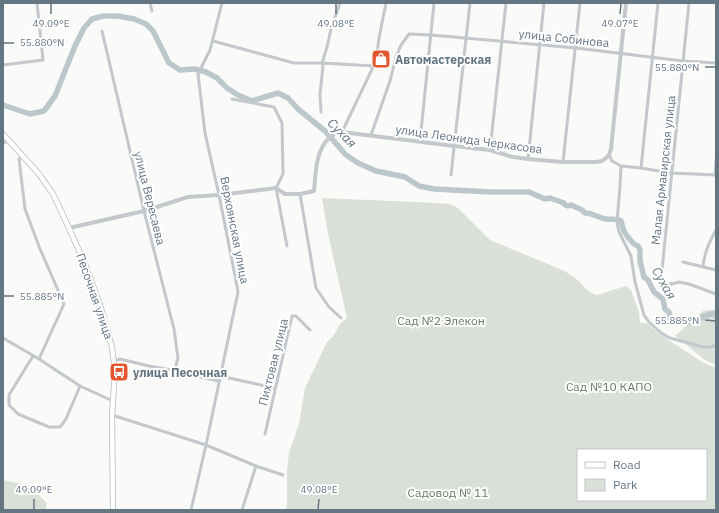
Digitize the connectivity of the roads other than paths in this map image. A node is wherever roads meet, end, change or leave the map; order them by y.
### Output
1 (37, 3) edge
2 (150, 3) edge
3 (222, 3) edge
4 (340, 3) edge
5 (386, 3) edge
6 (434, 3) edge
7 (470, 3) edge
8 (506, 3) edge
9 (544, 3) edge
10 (580, 3) edge
11 (626, 3) edge
12 (658, 3) edge
13 (689, 3) edge
14 (152, 11) dead end
15 (102, 31) dead end
16 (431, 35) junction
17 (466, 38) junction
18 (213, 41) junction
19 (502, 41) junction
20 (540, 44) junction
21 (576, 48) junction
22 (621, 54) junction
23 (652, 57) junction
24 (683, 61) junction
25 (322, 62) junction
26 (716, 63) edge
27 (3, 66) edge
28 (374, 66) junction
29 (232, 99) dead end
30 (321, 112) dead end
31 (342, 132) junction
32 (3, 134) edge
33 (371, 135) junction
34 (8, 141) junction
35 (420, 141) junction
36 (3, 143) edge
37 (454, 146) junction
38 (490, 150) junction
39 (609, 155) junction
40 (22, 156) junction
41 (528, 159) junction
42 (716, 160) edge
43 (563, 162) junction
44 (620, 166) junction
45 (641, 168) junction
46 (671, 173) junction
47 (451, 175) dead end
48 (715, 175) edge
49 (276, 188) junction
50 (300, 194) junction
51 (219, 196) junction
52 (144, 211) junction
53 (69, 228) junction
54 (716, 230) edge
55 (287, 246) dead end
56 (683, 262) dead end
57 (703, 267) junction
58 (716, 270) edge
59 (716, 294) edge
60 (341, 318) dead end
61 (310, 330) dead end
62 (3, 338) edge
63 (716, 344) edge
64 (33, 356) junction
65 (39, 359) junction
66 (114, 361) junction
67 (175, 369) junction
68 (220, 376) junction
69 (219, 381) junction
70 (80, 386) junction
71 (275, 388) junction
72 (113, 402) junction
73 (112, 415) junction
74 (265, 434) dead end
75 (206, 445) junction
76 (256, 466) junction
77 (283, 475) dead end
78 (113, 510) edge
79 (191, 510) edge
80 (242, 510) edge

1 - 27 street
2 - 14 street
3 - 18 street, Верхоянская улица
4 - 25 street
5 - 28 street
6 - 16 street
7 - 17 street
8 - 19 street
9 - 20 street
10 - 21 street
11 - 22 street
12 - 23 street
13 - 24 street, Малая Армавирская улица
15 - 52 street, улица Вересаева
16 - 17 street, улица Собинова
16 - 33 street, улица Собинова
16 - 35 street
17 - 19 street, улица Собинова
17 - 37 street
18 - 25 street
18 - 51 street, Верхоянская улица
19 - 20 street, улица Собинова
19 - 38 street
20 - 21 street, улица Собинова
20 - 41 street
21 - 22 street, улица Собинова
21 - 43 street
22 - 23 street, улица Собинова
22 - 39 street
23 - 24 street, улица Собинова
23 - 45 street
24 - 26 street, улица Собинова
24 - 46 street, Малая Армавирская улица
25 - 28 street
25 - 30 street
28 - 31 street
29 - 49 street
31 - 33 street, улица Леонида Черкасова
31 - 50 street, улица Леонида Черкасова
32 - 34 main road, Песочная улица
33 - 35 street, улица Леонида Черкасова
34 - 36 street
34 - 40 main road, Песочная улица
35 - 37 street, улица Леонида Черкасова
37 - 38 street, улица Леонида Черкасова
37 - 47 street
38 - 41 street, улица Леонида Черкасова
39 - 43 street, улица Леонида Черкасова
39 - 44 street
40 - 53 main road, Песочная улица
40 - 65 street
41 - 43 street, улица Леонида Черкасова
42 - 48 street
44 - 45 street
44 - 63 street
45 - 46 street
46 - 48 street
46 - 59 street, Малая Армавирская улица
49 - 50 street
49 - 51 street
49 - 55 street
50 - 60 street
51 - 52 street
51 - 68 street, Верхоянская улица
52 - 53 street
52 - 67 street, улица Вересаева
53 - 66 main road, Песочная улица
54 - 57 street
56 - 57 street
57 - 58 street
61 - 71 street, Пихтовая улица
62 - 64 street
64 - 65 street
64 - 70 street
65 - 70 street
66 - 67 street
66 - 72 main road, Песочная улица
67 - 69 street
68 - 69 street, Верхоянская улица
68 - 71 street
69 - 75 street, Верхоянская улица
70 - 72 street
71 - 74 street, Пихтовая улица
72 - 73 main road, Песочная улица
73 - 75 street
73 - 78 main road, Песочная улица
75 - 76 street
75 - 79 street, Верхоянская улица
76 - 77 street
76 - 80 street

